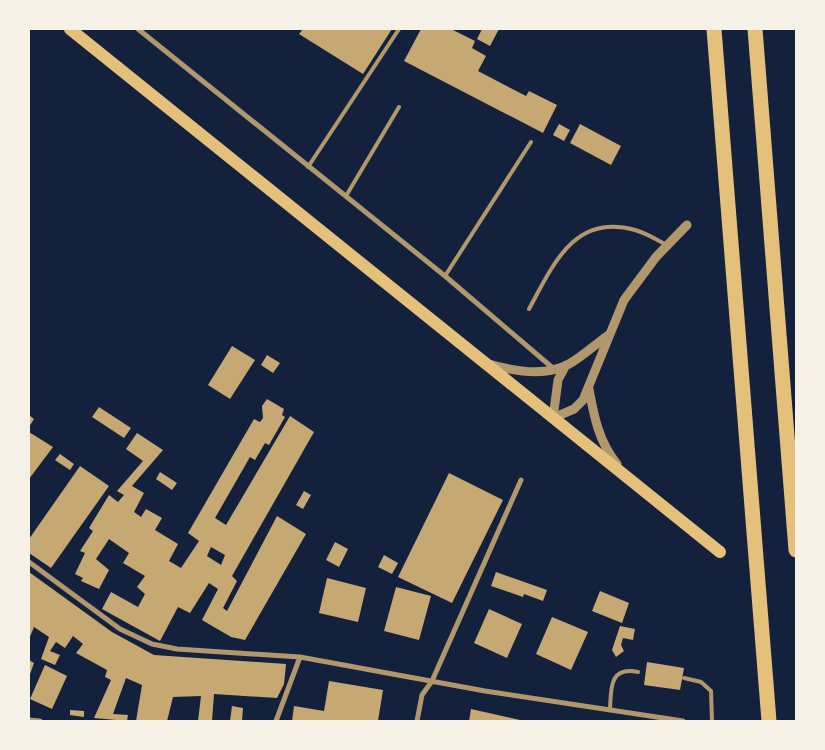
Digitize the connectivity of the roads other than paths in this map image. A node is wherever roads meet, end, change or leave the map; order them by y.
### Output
1 (70, 29) edge
2 (138, 29) edge
3 (399, 29) edge
4 (714, 29) edge
5 (755, 29) edge
6 (399, 107) dead end
7 (531, 142) dead end
8 (308, 167) junction
9 (346, 196) junction
10 (687, 225) dead end
11 (667, 245) junction
12 (445, 276) junction
13 (529, 309) dead end
14 (610, 334) junction
15 (486, 363) junction
16 (566, 365) junction
17 (554, 369) junction
18 (589, 389) junction
19 (553, 418) junction
20 (627, 476) junction
21 (521, 480) dead end
22 (796, 550) edge
23 (720, 552) dead end
24 (29, 562) edge
25 (300, 657) junction
26 (638, 672) dead end
27 (684, 678) dead end
28 (432, 681) junction
29 (610, 710) junction
30 (29, 720) edge
31 (40, 721) edge
32 (276, 721) edge
33 (417, 721) edge
34 (684, 721) edge
35 (712, 721) edge
36 (770, 721) edge

1 - 15 main road
2 - 8 street
3 - 8 lane
4 - 36 highway
5 - 22 highway
6 - 9 lane
7 - 12 lane
8 - 9 street
9 - 12 street
10 - 11 street
11 - 13 lane
11 - 14 street
12 - 17 street
14 - 16 street
14 - 18 street
15 - 17 street
15 - 19 main road
16 - 17 street
16 - 19 street
18 - 19 street
18 - 20 street
19 - 20 main road
20 - 23 main road
21 - 28 street
24 - 25 street
25 - 28 street
25 - 32 street
26 - 29 lane
27 - 35 lane
28 - 29 street
28 - 33 street
29 - 34 street
30 - 31 street

